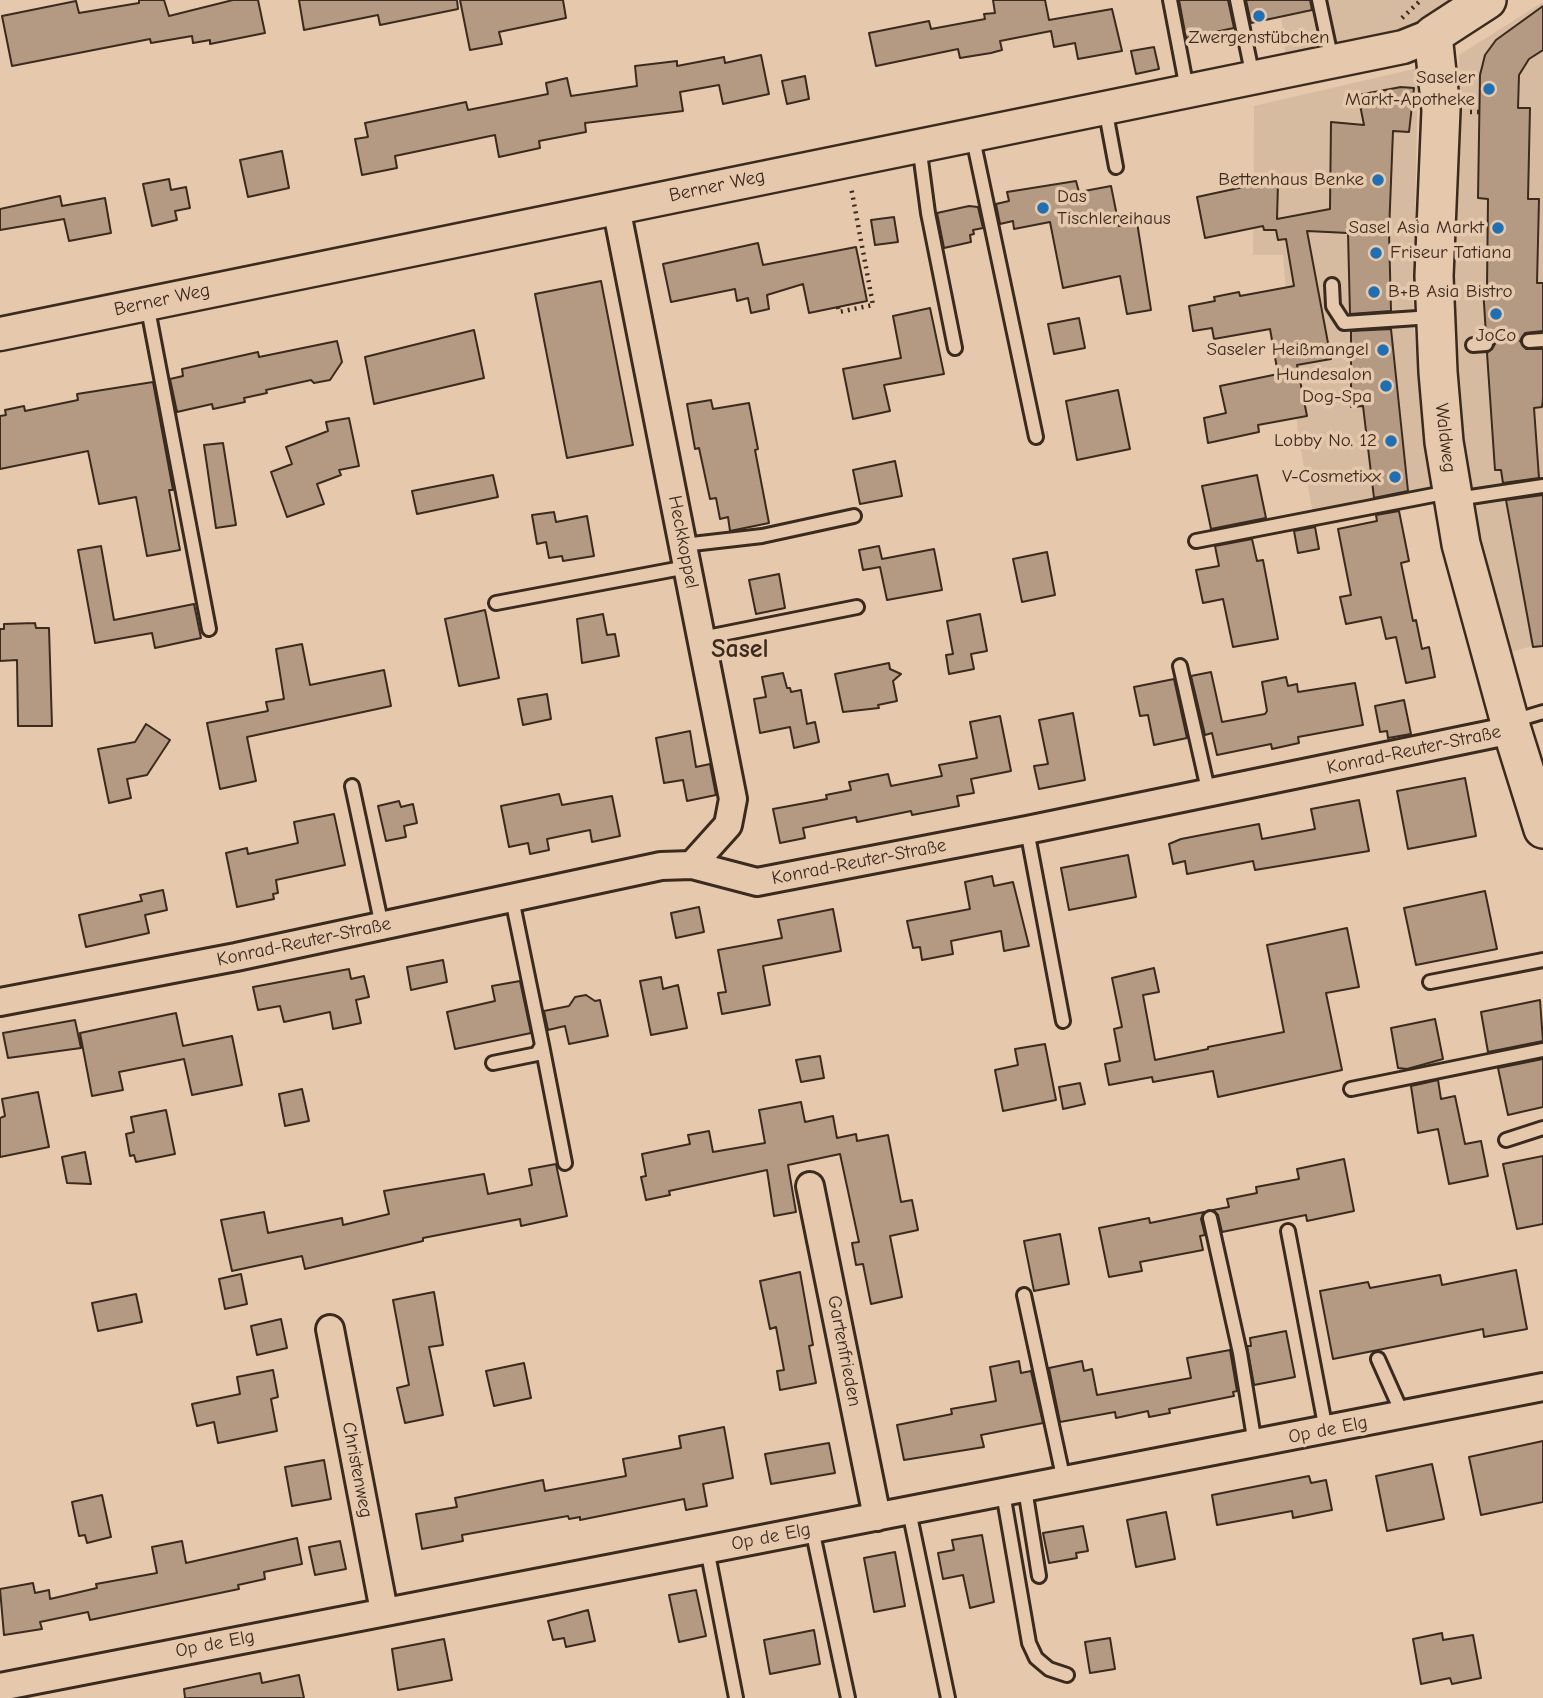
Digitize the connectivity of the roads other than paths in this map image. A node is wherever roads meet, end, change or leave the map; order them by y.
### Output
1 (1170, 0) edge
2 (1237, 0) edge
3 (1318, 0) edge
4 (1487, 0) edge
5 (1433, 35) junction
6 (1332, 61) junction
7 (1254, 77) junction
8 (1188, 91) junction
9 (1105, 107) junction
10 (972, 134) junction
11 (918, 145) junction
12 (1115, 167) dead end
13 (616, 207) junction
14 (1332, 285) dead end
15 (147, 303) junction
16 (1436, 317) junction
17 (0, 334) edge
18 (1543, 340) edge
19 (1529, 341) dead end
20 (955, 348) dead end
21 (1035, 437) dead end
22 (1543, 486) edge
23 (1453, 496) junction
24 (854, 516) dead end
25 (1196, 541) dead end
26 (685, 556) junction
27 (496, 603) dead end
28 (857, 607) dead end
29 (209, 629) dead end
30 (702, 638) junction
31 (1181, 666) dead end
32 (1521, 721) edge
33 (352, 786) dead end
34 (1209, 794) junction
35 (1543, 829) edge
36 (1027, 831) junction
37 (692, 865) junction
38 (512, 899) junction
39 (382, 926) junction
40 (1543, 960) edge
41 (1430, 982) dead end
42 (0, 1002) edge
43 (1063, 1021) dead end
44 (542, 1045) junction
45 (1543, 1050) edge
46 (493, 1063) dead end
47 (1351, 1089) dead end
48 (1543, 1128) edge
49 (1506, 1140) dead end
50 (565, 1163) dead end
51 (810, 1186) dead end
52 (1210, 1218) dead end
53 (1289, 1231) dead end
54 (1024, 1295) dead end
55 (330, 1329) dead end
56 (1378, 1359) dead end
57 (1543, 1387) edge
58 (1403, 1415) junction
59 (1326, 1430) junction
60 (1255, 1445) junction
61 (1064, 1481) junction
62 (1014, 1491) junction
63 (909, 1511) junction
64 (877, 1517) junction
65 (812, 1529) junction
66 (707, 1549) junction
67 (1039, 1576) dead end
68 (384, 1611) junction
69 (1067, 1675) dead end
70 (0, 1687) edge
71 (736, 1698) edge
72 (848, 1698) edge
73 (948, 1698) edge

1 - 8 lane
2 - 7 lane
3 - 6 lane
4 - 5 main road
5 - 6 street, Berner Weg
5 - 16 main road, Waldweg
6 - 7 street, Berner Weg
7 - 8 street, Berner Weg
8 - 9 street, Berner Weg
9 - 10 street, Berner Weg
9 - 12 lane
10 - 11 street, Berner Weg
10 - 21 lane
11 - 13 street, Berner Weg
11 - 20 lane
13 - 15 street, Berner Weg
13 - 26 street, Heckkoppel
14 - 16 lane
15 - 17 street, Berner Weg
15 - 29 lane
16 - 23 main road, Waldweg
18 - 19 lane
22 - 23 lane
23 - 25 lane
23 - 32 main road, Waldweg
24 - 26 lane
26 - 27 lane
26 - 30 street, Heckkoppel
28 - 30 lane
30 - 37 street, Heckkoppel
31 - 34 lane
32 - 34 street, Konrad-Reuter-Straße
32 - 35 main road, Waldweg
33 - 39 lane
34 - 36 street, Konrad-Reuter-Straße
36 - 37 street, Konrad-Reuter-Straße
36 - 43 lane
37 - 38 street, Konrad-Reuter-Straße
38 - 39 street, Konrad-Reuter-Straße
38 - 44 lane
39 - 42 street, Konrad-Reuter-Straße
40 - 41 lane
44 - 46 lane
44 - 50 lane
45 - 47 lane
48 - 49 lane
51 - 64 street, Gartenfrieden
52 - 60 lane
53 - 59 lane
54 - 61 lane
55 - 68 street, Christenweg
56 - 58 lane
57 - 58 street, Op de Elg
58 - 59 street, Op de Elg
59 - 60 street, Op de Elg
60 - 61 street, Op de Elg
61 - 62 street, Op de Elg
62 - 63 street, Op de Elg
62 - 67 lane
62 - 69 lane
63 - 64 street, Op de Elg
63 - 73 lane
64 - 65 street, Op de Elg
65 - 66 street, Op de Elg
65 - 72 lane
66 - 68 street, Op de Elg
66 - 71 lane
68 - 70 street, Op de Elg

